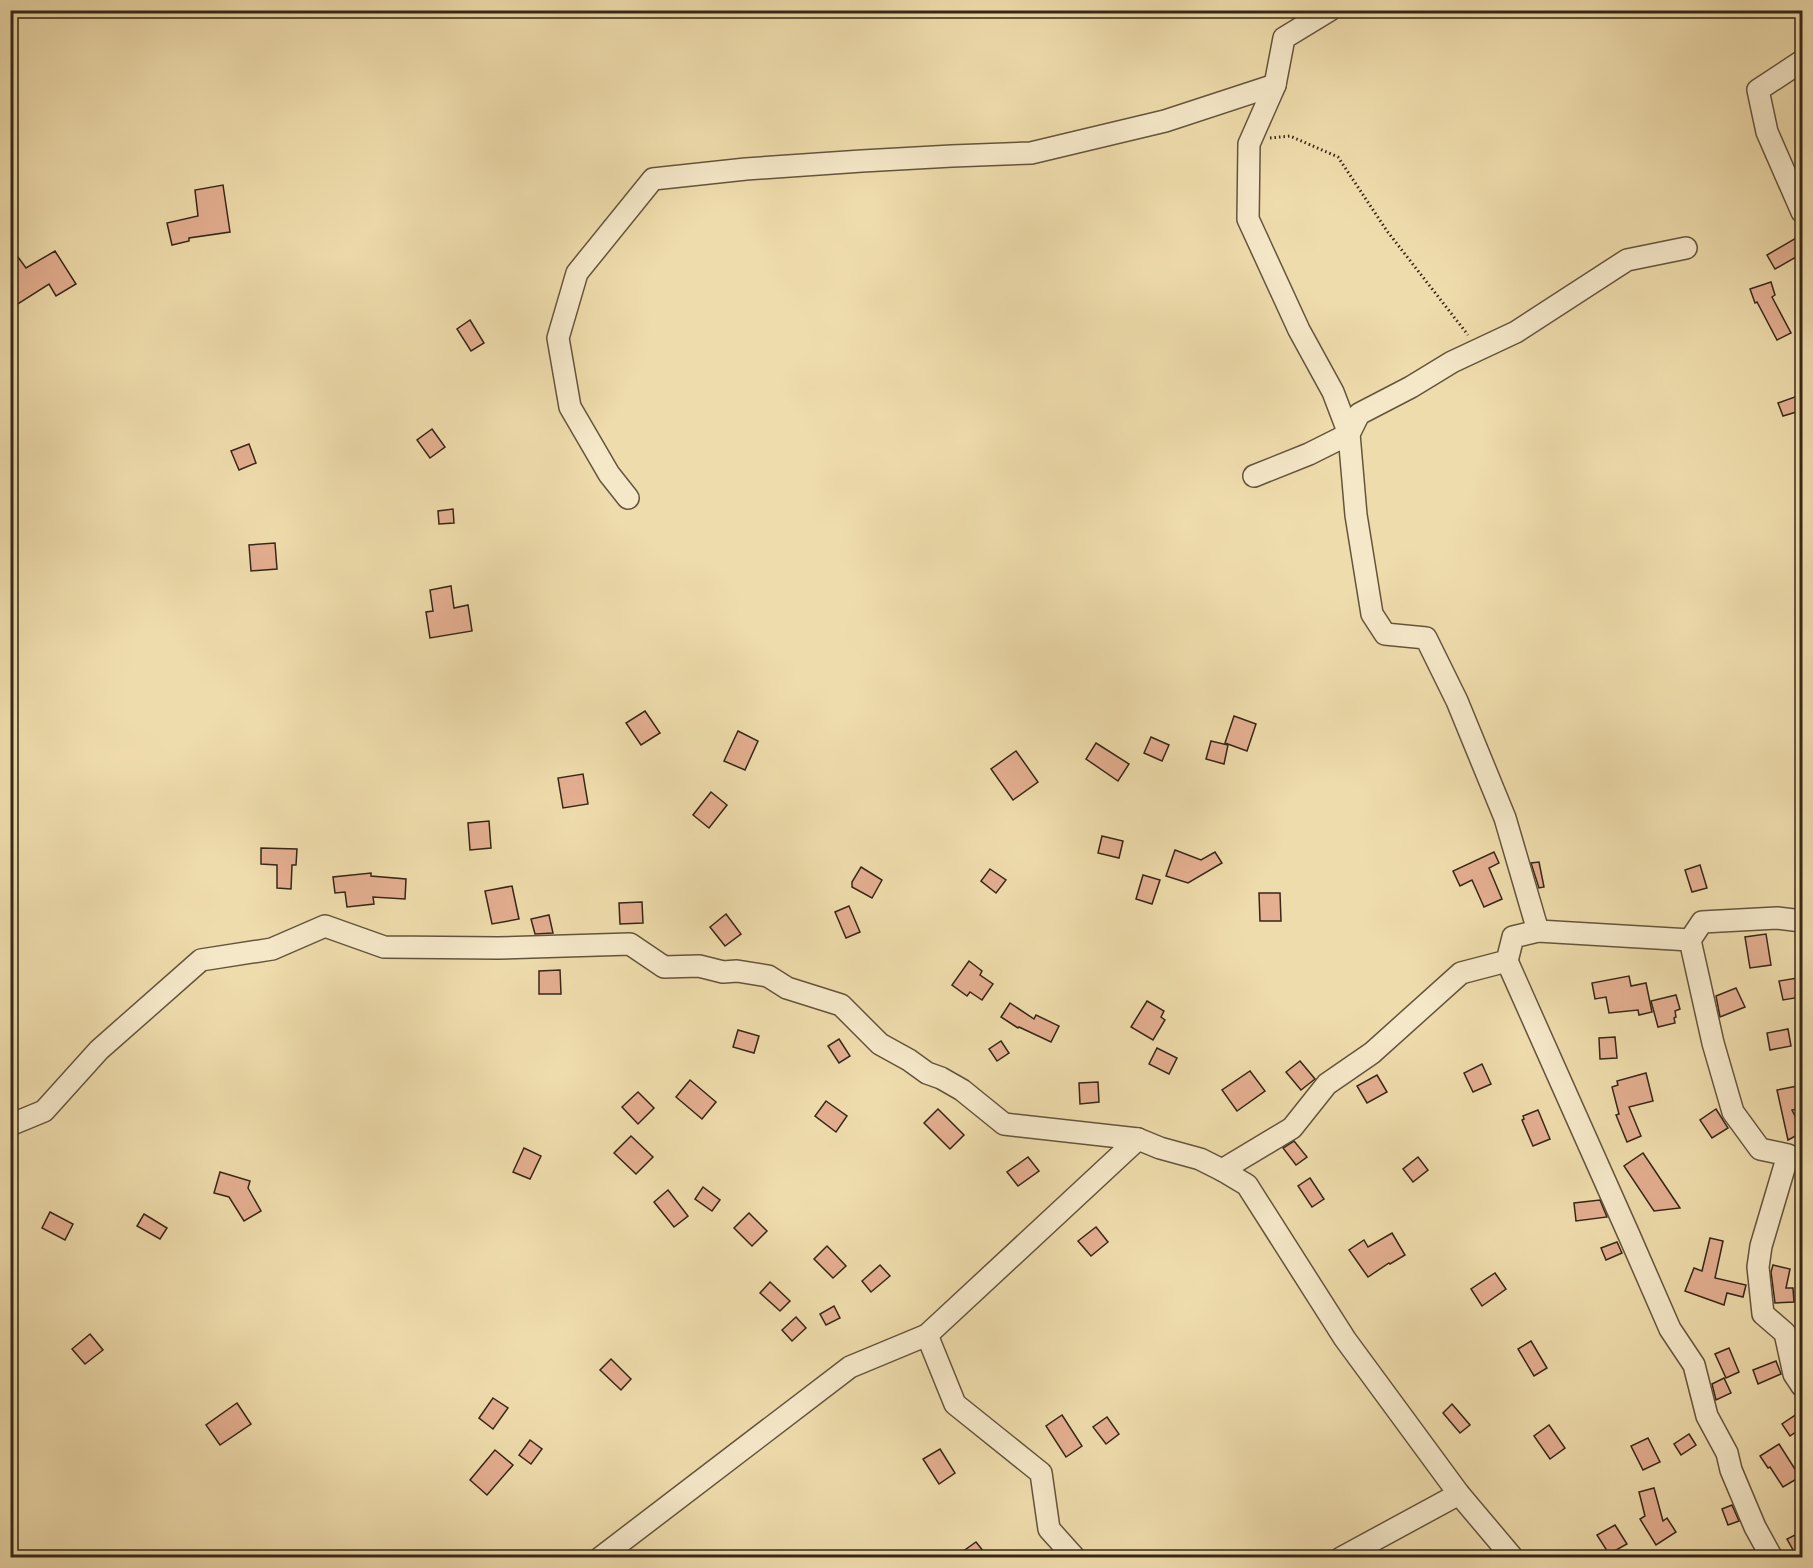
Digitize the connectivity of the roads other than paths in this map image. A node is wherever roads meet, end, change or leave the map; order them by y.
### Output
1 (1330, 10) edge
2 (1803, 61) edge
3 (1275, 85) junction
4 (1803, 212) edge
5 (1686, 248) dead end
6 (1349, 435) junction
7 (1254, 476) dead end
8 (628, 498) dead end
9 (1803, 921) edge
10 (1538, 931) junction
11 (1690, 940) junction
12 (1507, 961) junction
13 (10, 1125) edge
14 (1138, 1139) junction
15 (1222, 1170) junction
16 (927, 1335) junction
17 (1803, 1386) edge
18 (1459, 1494) junction
19 (600, 1557) edge
20 (1075, 1557) edge
21 (1341, 1557) edge
22 (1513, 1557) edge
23 (1772, 1557) edge

1 - 3 street
2 - 4 street
3 - 6 street
3 - 8 street
5 - 6 street
6 - 7 street
6 - 10 street
9 - 11 street
10 - 11 street
10 - 12 street
11 - 17 street
12 - 15 street
12 - 23 street
13 - 14 street
14 - 15 street
14 - 16 street
15 - 18 street
16 - 19 street
16 - 20 street
18 - 21 street
18 - 22 street

